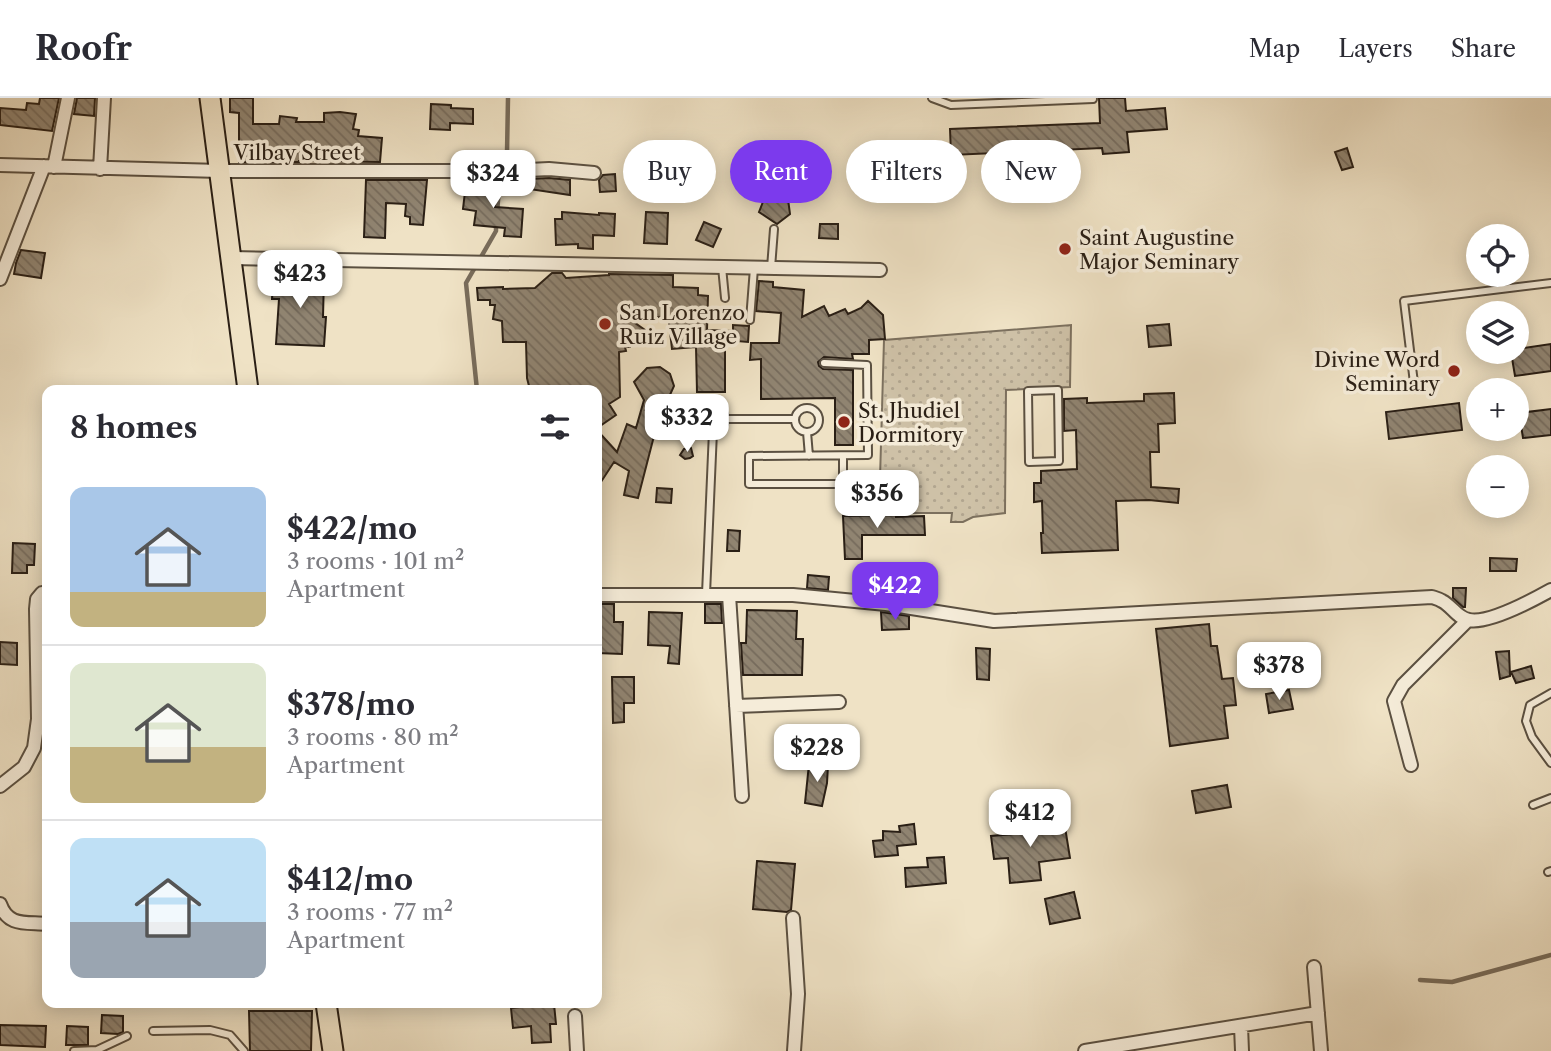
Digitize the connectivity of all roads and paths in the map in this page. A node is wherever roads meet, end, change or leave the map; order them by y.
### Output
1 (68, 98) edge
2 (104, 98) edge
3 (210, 98) edge
4 (932, 98) edge
5 (1093, 99) edge
6 (0, 165) edge
7 (49, 167) junction
8 (100, 169) junction
9 (220, 171) junction
10 (594, 173) dead end
11 (774, 229) dead end
12 (232, 258) junction
13 (722, 267) junction
14 (754, 268) junction
15 (771, 268) junction
16 (880, 270) dead end
17 (0, 279) edge
18 (1551, 282) edge
19 (725, 298) dead end
20 (750, 320) dead end
21 (824, 363) dead end
22 (1415, 383) dead end
23 (247, 385) edge
24 (1058, 390) joint
25 (726, 419) junction
26 (795, 419) junction
27 (713, 431) junction
28 (807, 432) junction
29 (809, 456) junction
30 (843, 456) junction
31 (1551, 590) edge
32 (42, 593) edge
33 (706, 594) junction
34 (602, 595) edge
35 (729, 595) junction
36 (1468, 620) junction
37 (1551, 693) edge
38 (839, 702) dead end
39 (736, 706) junction
40 (1551, 763) edge
41 (1411, 765) dead end
42 (0, 786) edge
43 (742, 796) dead end
44 (1551, 798) edge
45 (1533, 804) dead end
46 (0, 904) edge
47 (793, 918) dead end
48 (42, 924) edge
49 (1314, 967) dead end
50 (327, 1008) edge
51 (1318, 1013) junction
52 (575, 1016) dead end
53 (1241, 1026) junction
54 (153, 1031) dead end
55 (127, 1036) dead end
56 (1131, 1047) edge
57 (74, 1051) edge
58 (244, 1051) edge
59 (331, 1051) edge
60 (577, 1051) edge
61 (793, 1051) edge
62 (1085, 1051) edge
63 (1242, 1051) edge
64 (1321, 1051) edge

1 - 7 street
2 - 8 street
3 - 9 main road
4 - 5 lane
6 - 7 street, Vilbay Street
7 - 8 street, Vilbay Street
7 - 17 street
8 - 9 street, Vilbay Street
9 - 10 street, Vilbay Street
9 - 12 main road
11 - 15 lane
12 - 13 street
12 - 23 main road
13 - 14 street
13 - 19 lane
14 - 15 street
14 - 20 lane
15 - 16 street
18 - 22 lane
21 - 30 lane
24 - 24 lane
25 - 26 lane
25 - 27 lane
25 - 27 lane
26 - 28 lane
26 - 28 lane
27 - 33 lane
28 - 29 lane
29 - 30 lane
29 - 30 lane
31 - 36 street
32 - 42 street
33 - 34 street
33 - 35 street
35 - 36 street
35 - 39 street
36 - 41 street
37 - 40 lane
38 - 39 street
39 - 43 street
44 - 45 lane
46 - 48 street
47 - 61 street
49 - 51 street
50 - 59 main road
51 - 53 street
51 - 64 street
52 - 60 street
53 - 56 street
53 - 63 street
54 - 58 lane
55 - 57 lane
56 - 62 street

